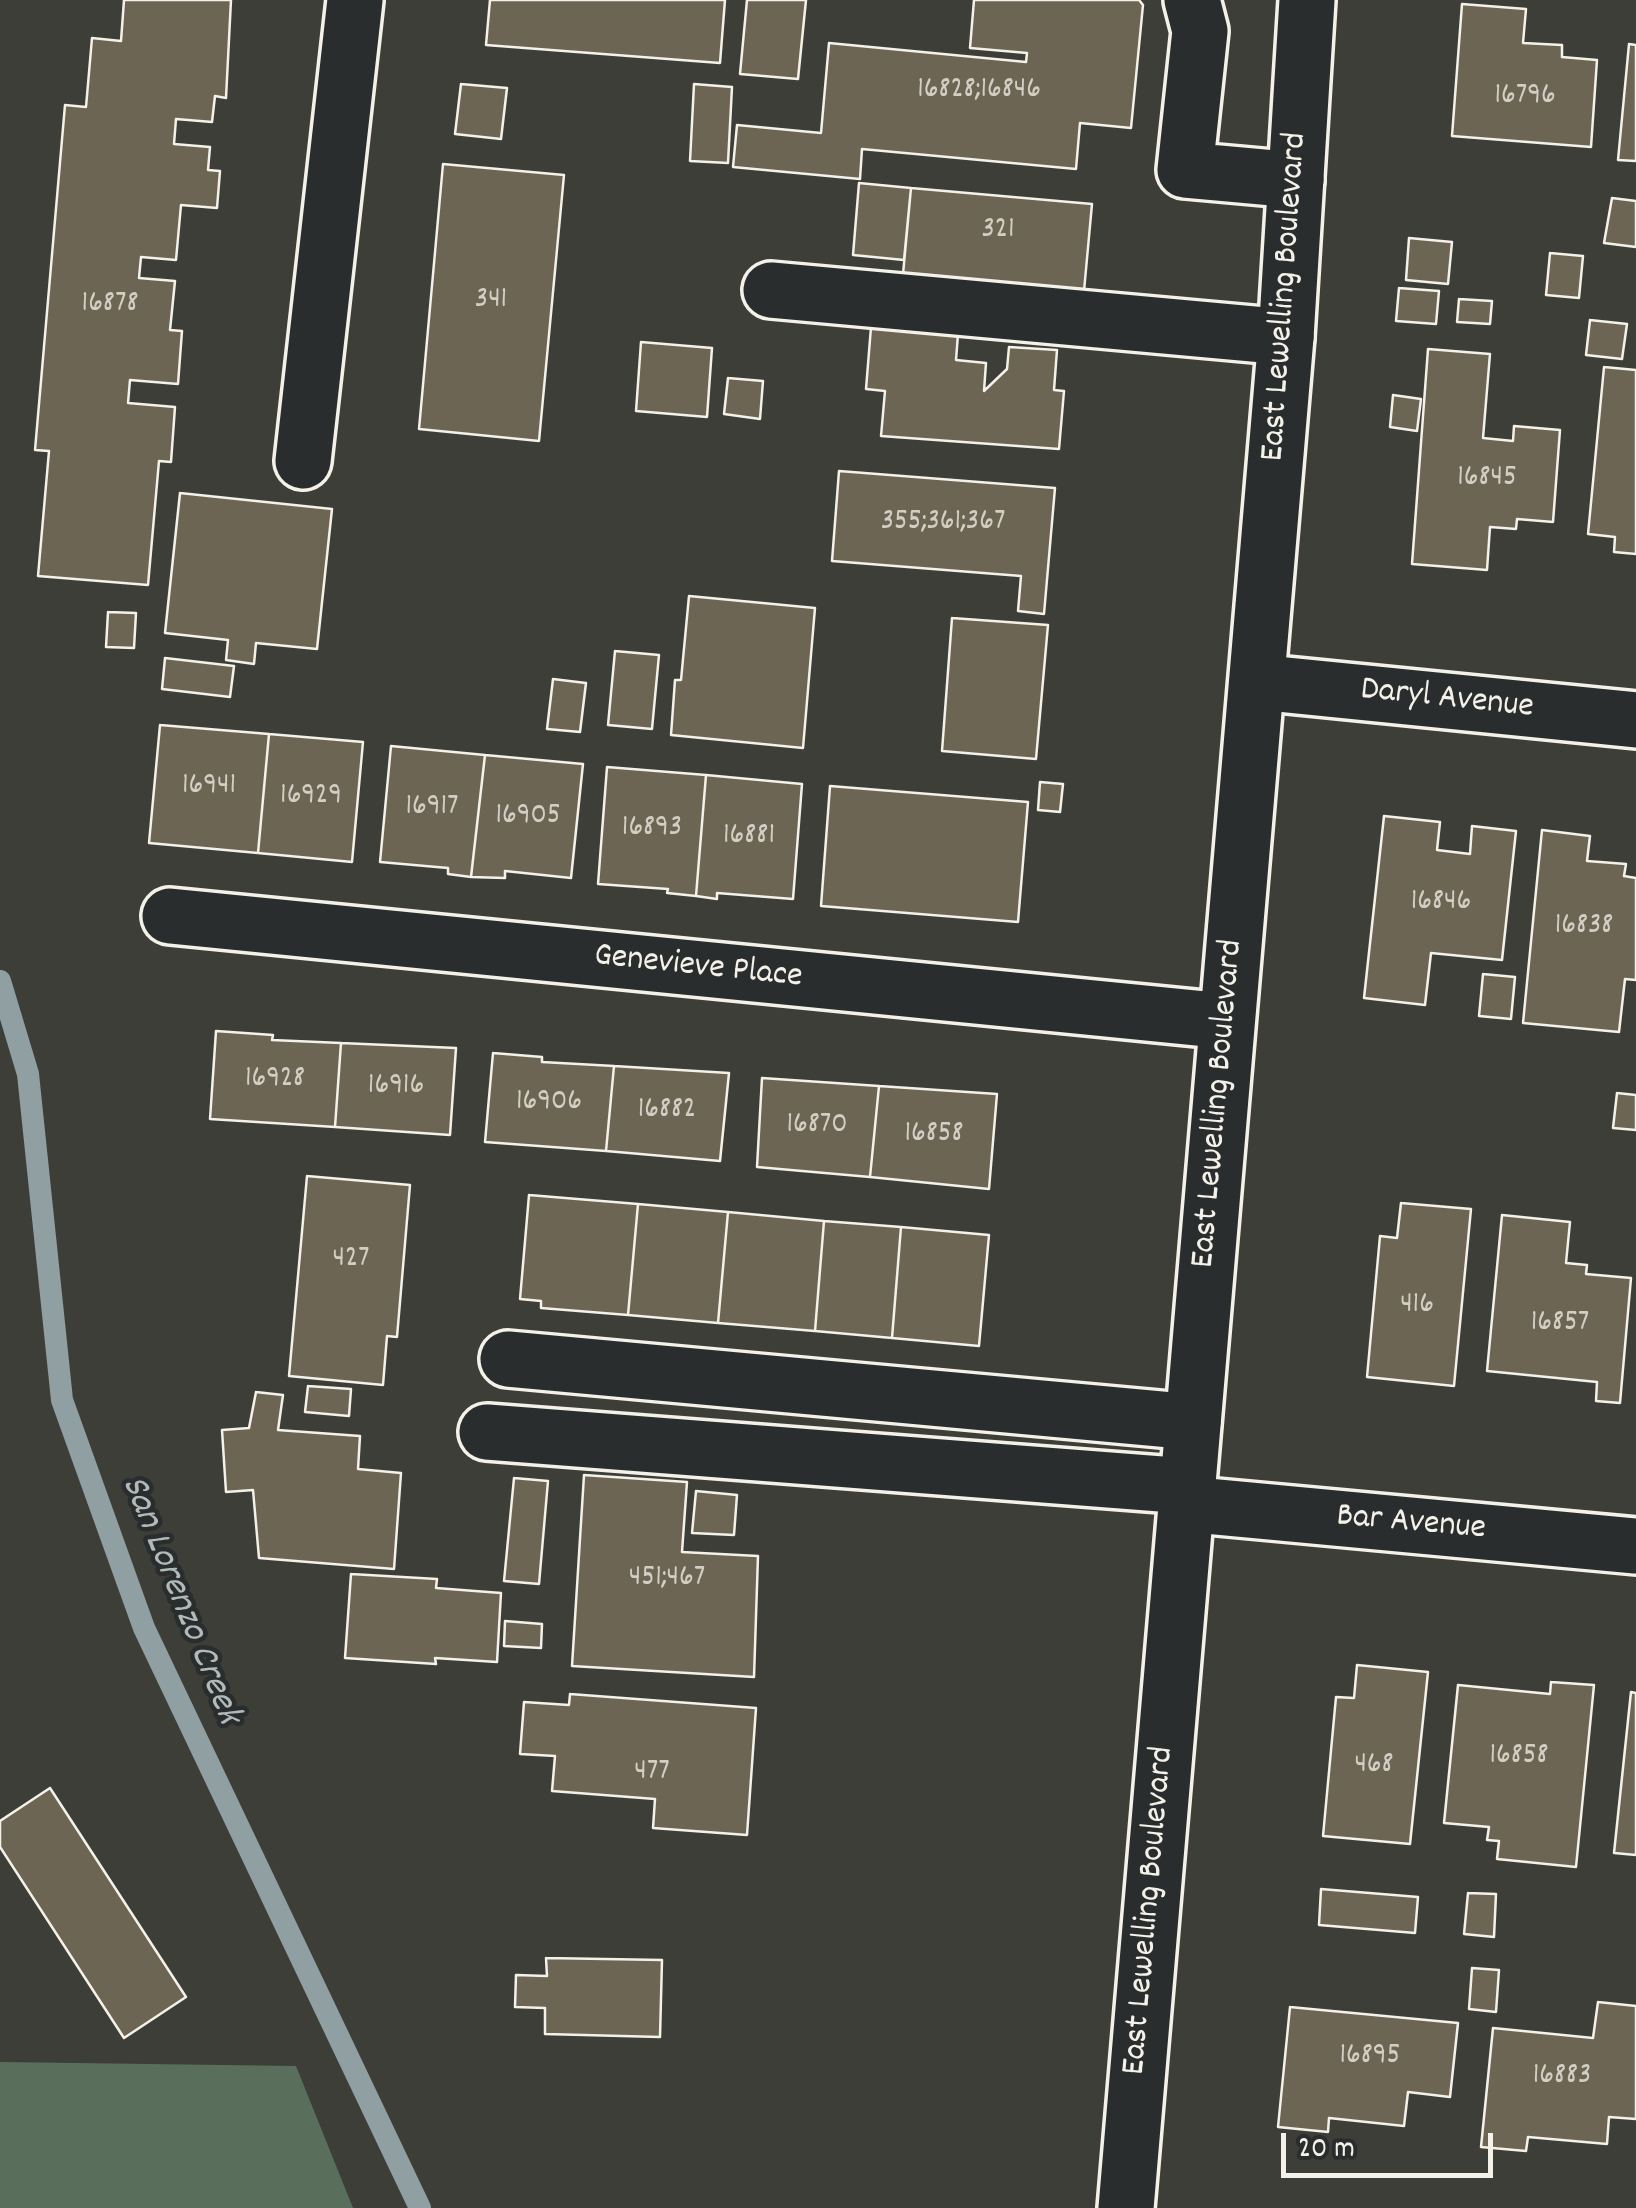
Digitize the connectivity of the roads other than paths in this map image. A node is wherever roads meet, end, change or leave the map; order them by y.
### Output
1 (355, 0) edge
2 (1192, 0) edge
3 (1307, 0) edge
4 (1296, 180) junction
5 (772, 290) dead end
6 (1286, 337) junction
7 (303, 461) dead end
8 (1257, 682) junction
9 (1636, 720) edge
10 (170, 916) dead end
11 (1226, 1021) junction
12 (508, 1358) dead end
13 (1192, 1422) junction
14 (487, 1432) dead end
15 (1186, 1495) junction
16 (1636, 1546) edge
17 (1126, 2208) edge

1 - 7 main road
2 - 4 main road
3 - 4 main road, East Lewelling Boulevard
4 - 6 main road, East Lewelling Boulevard
5 - 6 main road
6 - 8 main road, East Lewelling Boulevard
8 - 9 main road, Daryl Avenue
8 - 11 main road, East Lewelling Boulevard
10 - 11 main road, Genevieve Place
11 - 13 main road, East Lewelling Boulevard
12 - 13 main road
13 - 15 main road, East Lewelling Boulevard
14 - 15 main road, Bar Avenue
15 - 16 main road, Bar Avenue
15 - 17 main road, East Lewelling Boulevard

